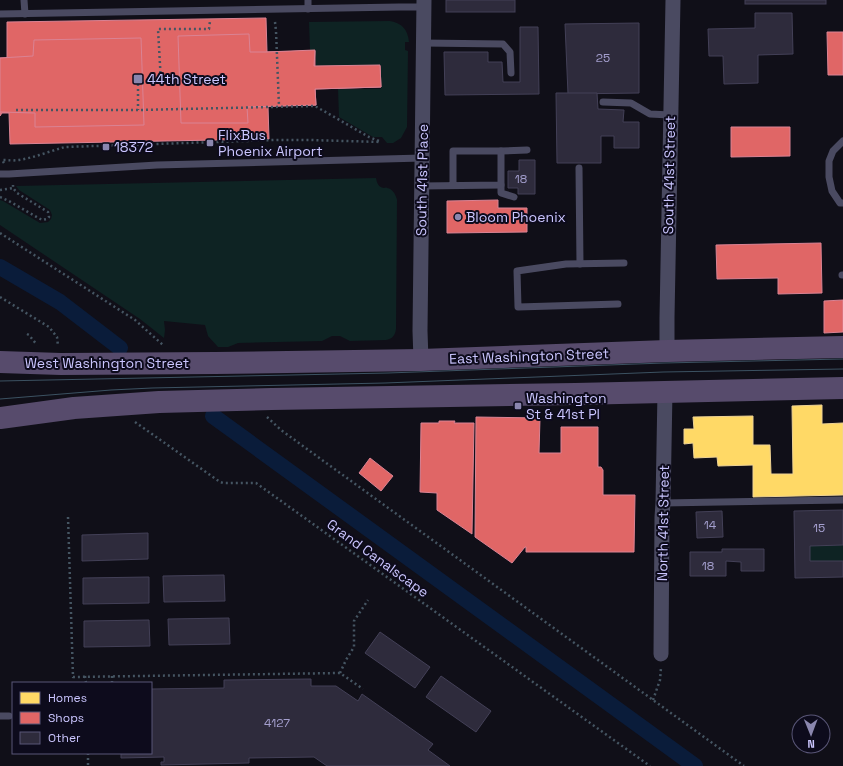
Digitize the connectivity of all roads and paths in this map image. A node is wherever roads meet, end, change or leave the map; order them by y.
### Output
1 (24, 0) edge
2 (308, 0) edge
3 (672, 0) edge
4 (424, 4) edge
5 (308, 9) junction
6 (0, 14) edge
7 (25, 14) junction
8 (210, 19) dead end
9 (275, 22) dead end
10 (423, 43) junction
11 (511, 73) dead end
12 (138, 79) dead end
13 (161, 82) junction
14 (180, 82) dead end
15 (142, 83) dead end
16 (603, 102) dead end
17 (279, 106) junction
18 (16, 110) dead end
19 (138, 110) junction
20 (670, 115) junction
21 (843, 141) edge
22 (527, 150) dead end
23 (501, 151) junction
24 (422, 158) junction
25 (4, 163) dead end
26 (579, 168) dead end
27 (0, 174) edge
28 (453, 185) junction
29 (501, 185) junction
30 (422, 186) junction
31 (0, 190) edge
32 (0, 197) edge
33 (514, 197) dead end
34 (843, 203) edge
35 (0, 233) edge
36 (624, 263) dead end
37 (580, 264) junction
38 (0, 297) edge
39 (618, 304) dead end
40 (164, 347) dead end
41 (843, 347) edge
42 (667, 350) junction
43 (58, 351) dead end
44 (421, 360) junction
45 (0, 362) edge
46 (215, 364) joint
47 (843, 388) edge
48 (665, 392) junction
49 (268, 406) junction
50 (136, 412) junction
51 (0, 418) edge
52 (843, 500) edge
53 (663, 503) junction
54 (68, 516) dead end
55 (368, 600) dead end
56 (662, 654) joint
57 (340, 673) junction
58 (86, 676) junction
59 (112, 676) junction
60 (86, 682) edge
61 (112, 682) edge
62 (363, 689) dead end
63 (653, 700) junction
64 (0, 716) edge
65 (9, 716) dead end
66 (88, 754) edge
67 (88, 766) edge
68 (650, 766) edge
69 (744, 766) edge

1 - 7 lane
2 - 5 lane
3 - 20 street, South 41st Street
4 - 5 lane
4 - 10 street, South 41st Place
5 - 7 lane
6 - 7 lane
8 - 13 path
9 - 17 path
10 - 11 lane
10 - 24 street, South 41st Place
12 - 19 path
13 - 14 path
13 - 15 path
16 - 20 lane
17 - 19 path
17 - 25 path
18 - 19 path
20 - 42 street, South 41st Street
21 - 34 lane
22 - 23 lane
23 - 28 lane
23 - 29 lane
24 - 27 lane
24 - 30 street, South 41st Place
26 - 37 lane
28 - 29 lane
28 - 30 lane
29 - 33 lane
30 - 44 street, South 41st Place
31 - 32 path
35 - 40 path
36 - 37 lane
37 - 39 lane
38 - 43 path
41 - 42 main road, East Washington Street
42 - 44 main road, East Washington Street
44 - 46 main road, East Washington Street
45 - 46 main road, West Washington Street
47 - 48 main road
48 - 49 main road
48 - 53 street, North 41st Street
49 - 50 main road
49 - 63 path
50 - 51 main road
50 - 68 path, Grand Canalscape
52 - 53 lane
53 - 56 street, North 41st Street
54 - 58 path
55 - 57 path
56 - 63 path
57 - 59 path
57 - 62 path
58 - 59 path
58 - 60 path
59 - 61 path
63 - 69 path
64 - 65 lane
66 - 67 path

